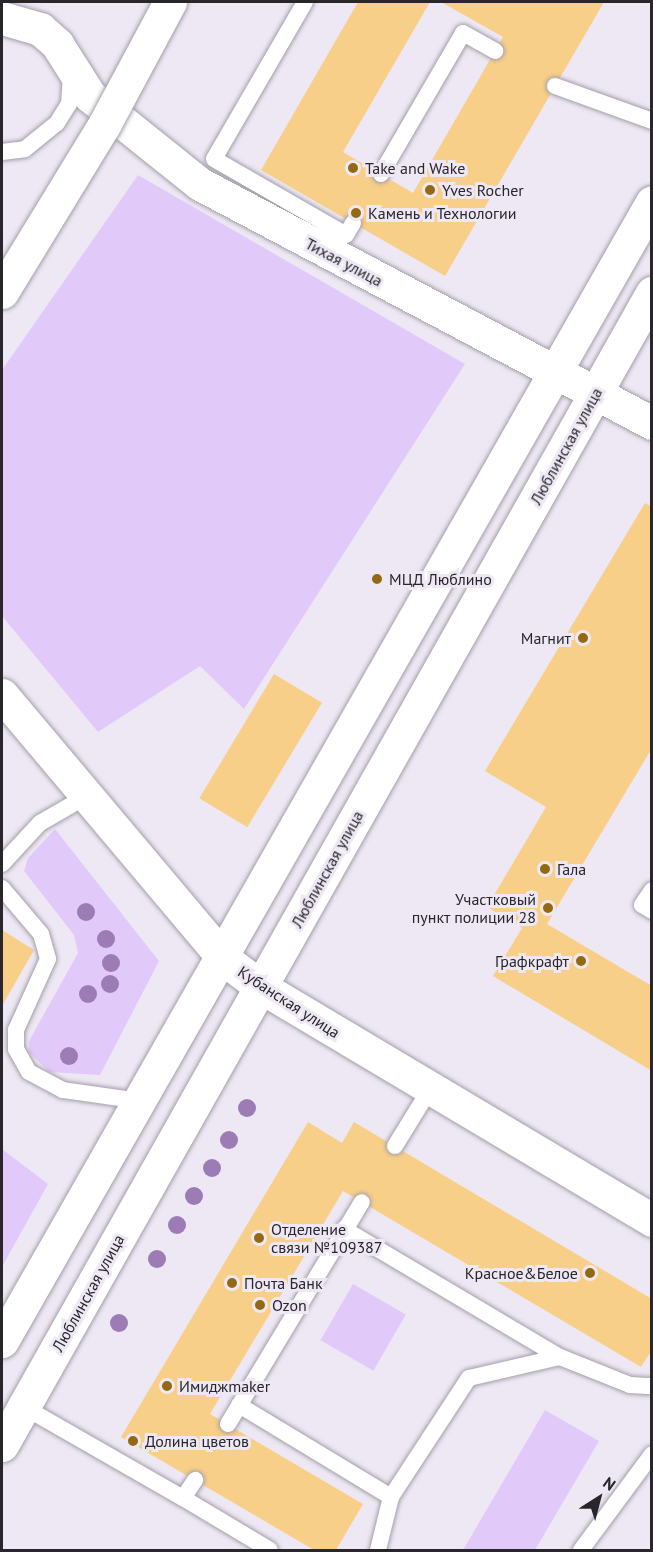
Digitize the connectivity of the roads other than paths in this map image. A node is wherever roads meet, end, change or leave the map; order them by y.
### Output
1 (170, 2) edge
2 (305, 2) edge
3 (2, 18) edge
4 (495, 51) dead end
5 (68, 60) junction
6 (555, 86) dead end
7 (651, 121) edge
8 (2, 152) edge
9 (381, 174) dead end
10 (651, 202) edge
11 (353, 223) dead end
12 (2, 292) edge
13 (651, 292) edge
14 (555, 374) junction
15 (596, 393) junction
16 (651, 423) edge
17 (2, 695) edge
18 (85, 797) junction
19 (2, 864) edge
20 (2, 888) edge
21 (651, 890) edge
22 (651, 911) edge
23 (224, 959) junction
24 (261, 987) junction
25 (430, 1089) junction
26 (140, 1101) junction
27 (395, 1146) dead end
28 (362, 1202) dead end
29 (651, 1220) edge
30 (344, 1229) junction
31 (2, 1341) edge
32 (560, 1357) junction
33 (651, 1386) edge
34 (239, 1405) junction
35 (24, 1407) junction
36 (228, 1424) dead end
37 (2, 1445) edge
38 (651, 1454) edge
39 (195, 1480) dead end
40 (391, 1497) junction
41 (183, 1498) junction
42 (270, 1551) edge
43 (378, 1551) edge
44 (581, 1551) edge

1 - 12 main road, bridge
2 - 11 lane
3 - 5 main road, Тихая улица
4 - 9 lane
5 - 8 lane
5 - 14 main road, Тихая улица
6 - 7 lane
10 - 14 main road
13 - 15 main road, Люблинская улица
14 - 15 main road, Тихая улица
14 - 23 main road
15 - 16 main road, Тихая улица
15 - 24 main road, Люблинская улица
17 - 18 main road, Кубанская улица
18 - 19 lane
18 - 23 main road, Кубанская улица
20 - 26 lane
21 - 22 lane
23 - 24 main road, Кубанская улица
23 - 26 main road
24 - 25 main road, Кубанская улица
24 - 35 main road, Люблинская улица
25 - 27 lane
25 - 29 main road, Кубанская улица
26 - 31 main road
28 - 30 lane
30 - 32 lane
30 - 34 lane
32 - 33 lane
32 - 40 lane
34 - 36 lane
34 - 40 lane
35 - 37 main road, Люблинская улица
35 - 41 lane
38 - 44 lane
39 - 41 lane
40 - 43 lane
41 - 42 lane

